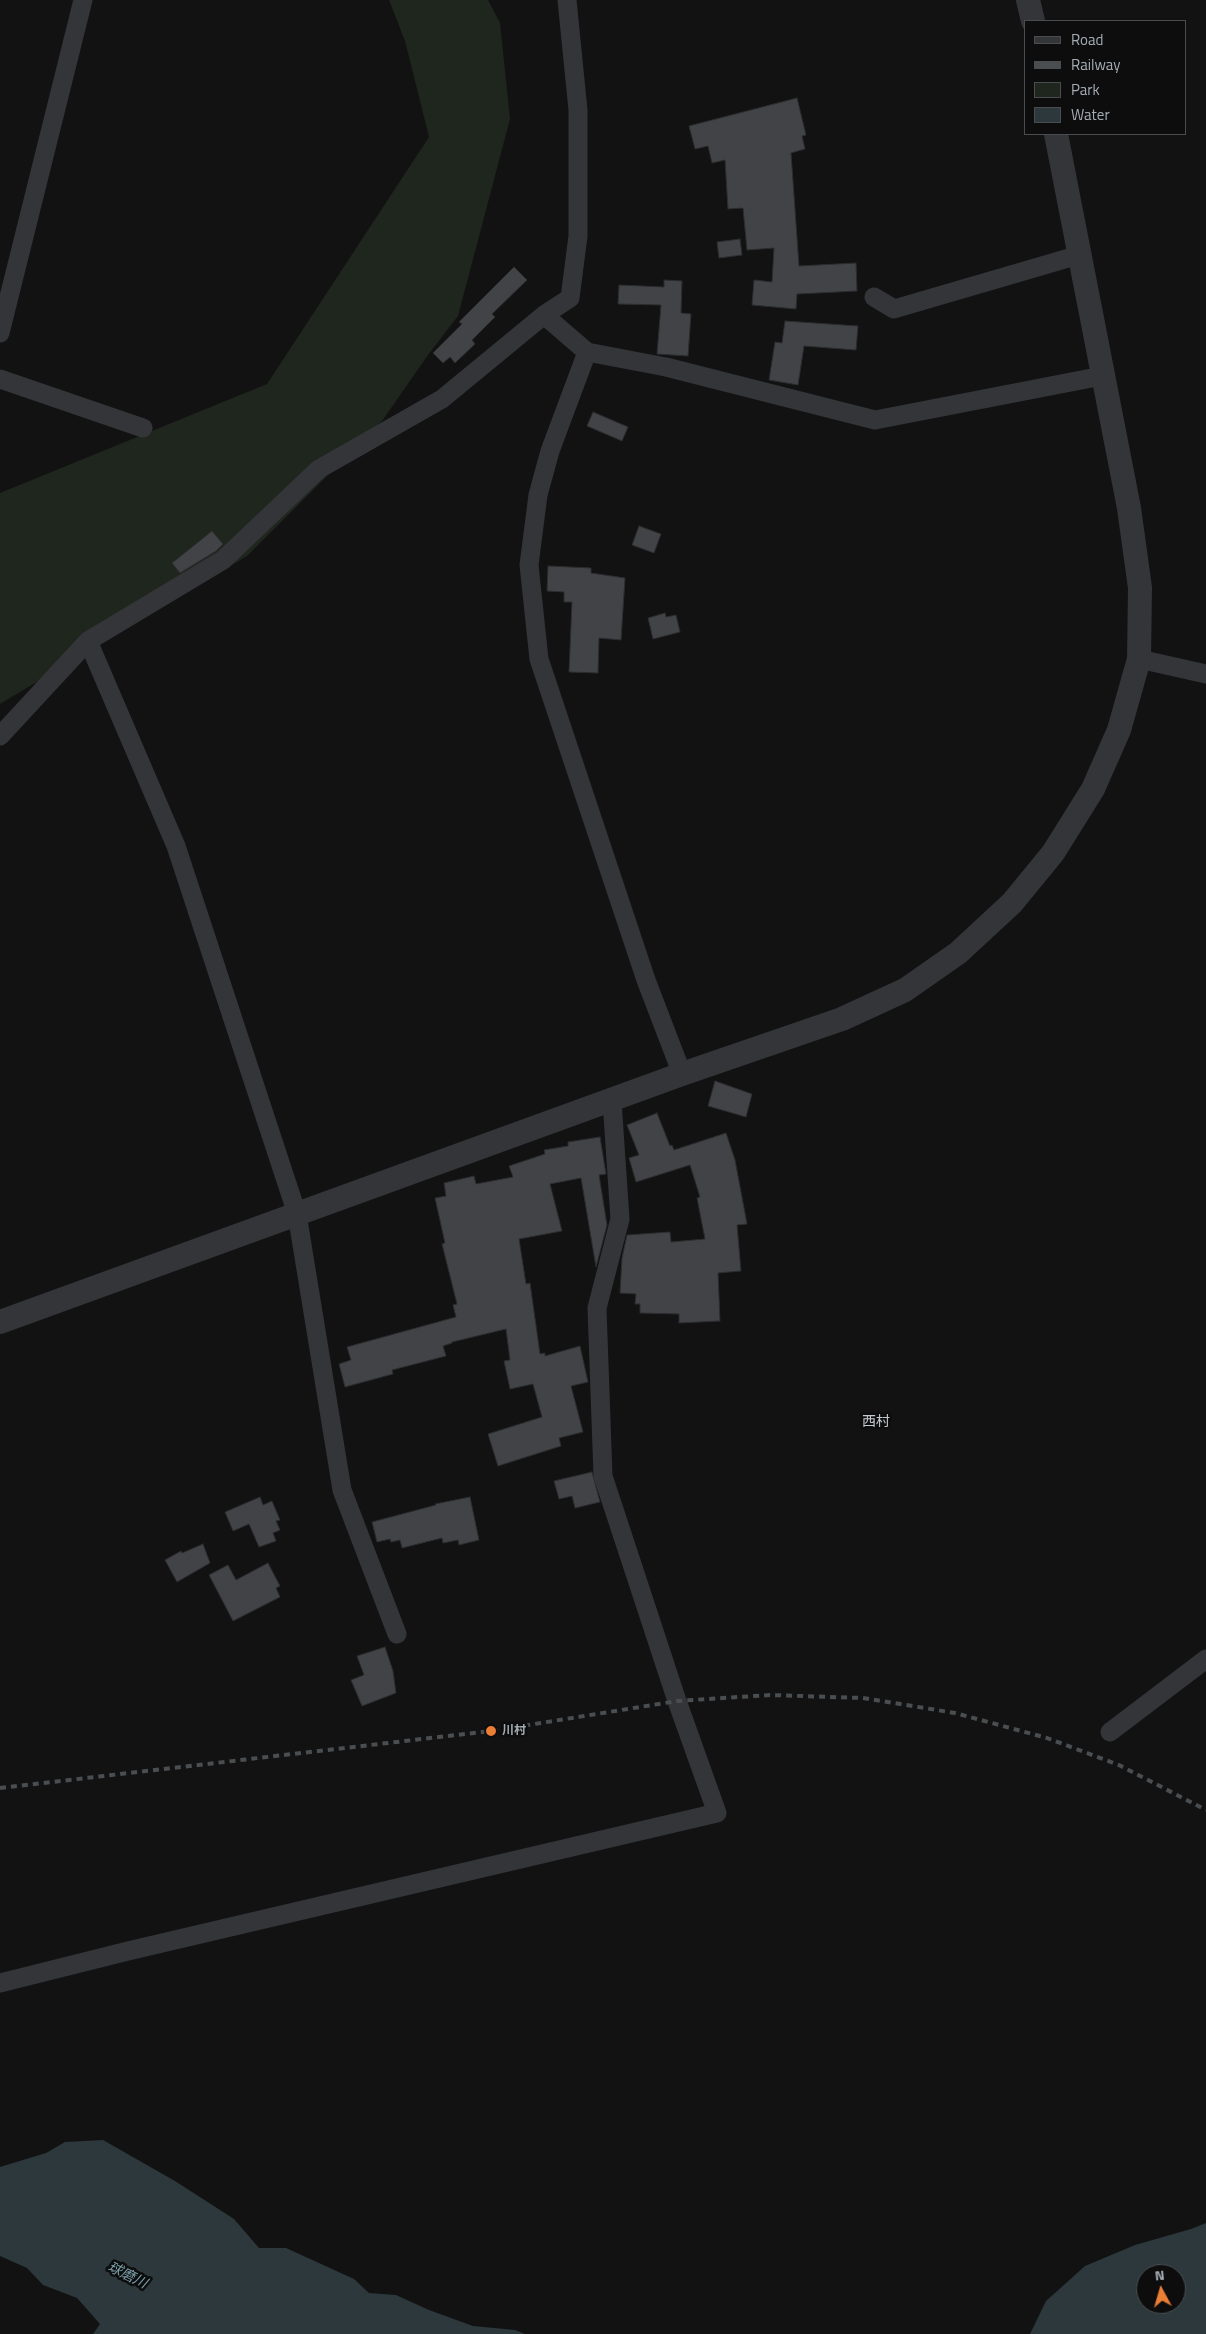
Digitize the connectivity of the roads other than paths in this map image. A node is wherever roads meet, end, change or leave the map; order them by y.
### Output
1 (83, 0) edge
2 (567, 0) edge
3 (1028, 0) edge
4 (1033, 20) edge
5 (1056, 135) edge
6 (1079, 255) junction
7 (874, 297) dead end
8 (544, 315) junction
9 (0, 333) edge
10 (587, 352) junction
11 (1102, 376) junction
12 (0, 380) edge
13 (143, 428) dead end
14 (88, 641) junction
15 (1139, 659) junction
16 (1206, 674) edge
17 (0, 736) edge
18 (682, 1074) junction
19 (612, 1101) junction
20 (297, 1214) junction
21 (0, 1322) edge
22 (397, 1634) dead end
23 (1206, 1659) edge
24 (1110, 1732) dead end
25 (0, 1984) edge

1 - 9 street
2 - 8 street
3 - 4 street
5 - 6 street
6 - 7 street
6 - 11 street
8 - 10 street
8 - 14 street
10 - 11 street
10 - 18 street
11 - 15 street
12 - 13 street
14 - 17 street
14 - 20 street
15 - 16 street
15 - 18 street
18 - 19 street
19 - 20 street
19 - 25 street
20 - 21 street
20 - 22 street
23 - 24 street

